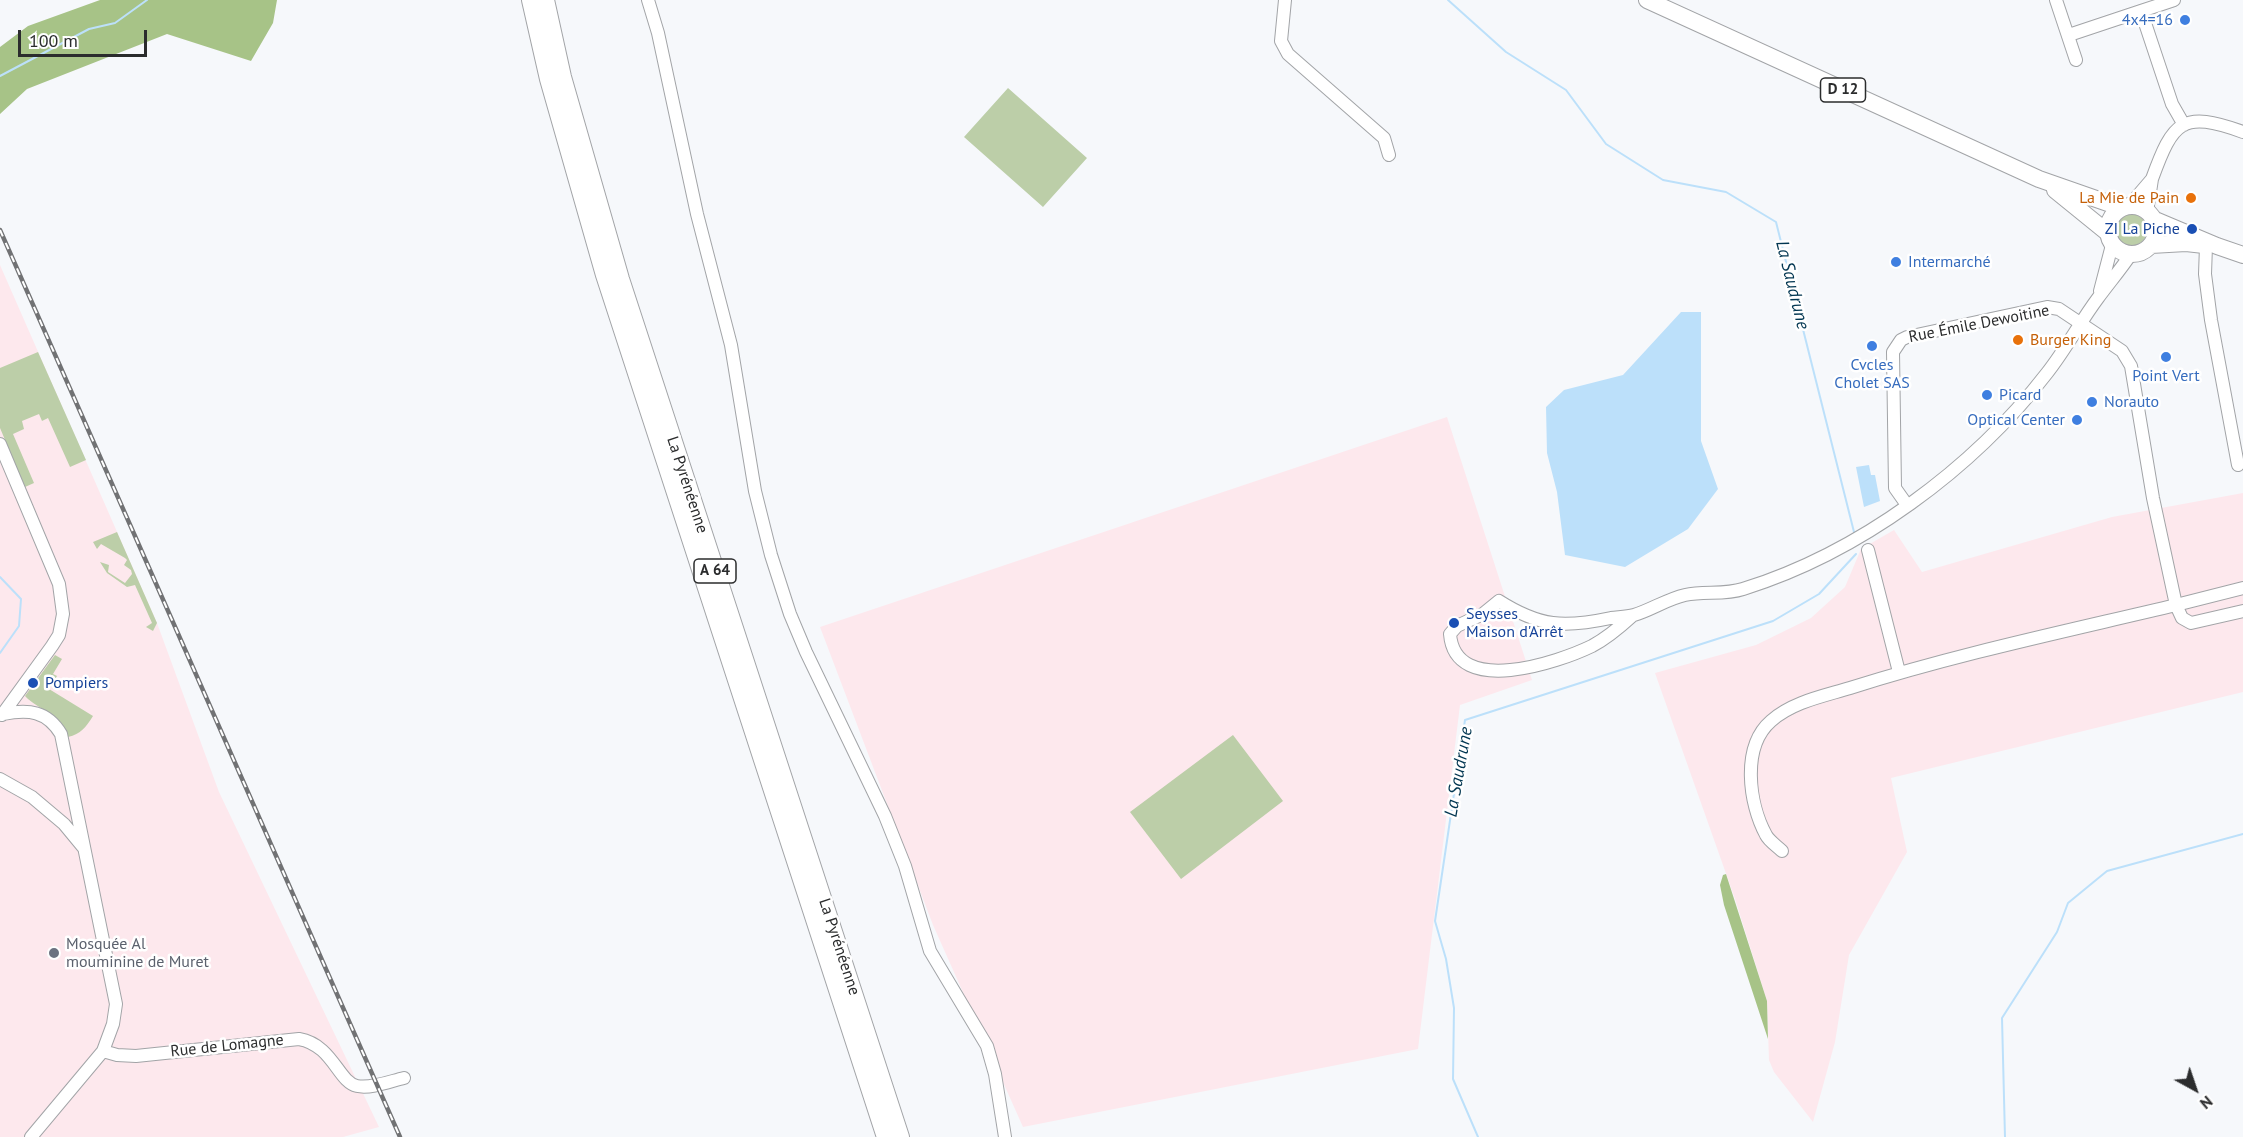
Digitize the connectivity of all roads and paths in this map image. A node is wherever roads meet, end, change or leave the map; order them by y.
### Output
1 (531, 0) edge
2 (545, 0) edge
3 (648, 0) edge
4 (1285, 0) edge
5 (1647, 0) edge
6 (2056, 0) edge
7 (2174, 0) edge
8 (2141, 11) junction
9 (2069, 35) junction
10 (2076, 60) dead end
11 (2184, 125) junction
12 (2243, 132) edge
13 (1389, 155) dead end
14 (2039, 179) junction
15 (2152, 179) junction
16 (2125, 207) junction
17 (2150, 215) junction
18 (2110, 239) junction
19 (2151, 245) junction
20 (2211, 246) junction
21 (2131, 254) junction
22 (2243, 255) edge
23 (2097, 298) junction
24 (2081, 323) junction
25 (0, 444) edge
26 (2238, 465) dead end
27 (1907, 505) junction
28 (1868, 550) dead end
29 (2243, 588) edge
30 (2176, 605) junction
31 (2243, 611) edge
32 (1632, 616) junction
33 (1899, 672) junction
34 (2, 716) edge
35 (0, 779) edge
36 (86, 851) junction
37 (1782, 851) dead end
38 (103, 1051) junction
39 (404, 1078) dead end
40 (31, 1137) edge
41 (886, 1137) edge
42 (900, 1137) edge
43 (1005, 1137) edge

1 - 41 highway, La Pyrénéenne / A 64
2 - 42 highway, La Pyrénéenne / A 64
3 - 43 street
4 - 13 street
5 - 14 main road, D 12
6 - 9 street
7 - 8 street
8 - 9 street
8 - 11 street
9 - 10 street
11 - 12 street
11 - 15 street
14 - 16 main road, D 12
14 - 18 main road, D 12
15 - 16 street
15 - 17 street
16 - 17 main road
16 - 18 main road
17 - 19 main road
17 - 20 main road
18 - 21 main road
18 - 23 street
19 - 20 main road
19 - 21 main road
20 - 22 main road
20 - 26 street
21 - 23 street
23 - 24 street
24 - 27 street
24 - 27 street, Rue Émile Dewoitine
24 - 30 street, Rue Émile Dewoitine
25 - 34 street
27 - 32 street
28 - 33 street
29 - 30 street
30 - 31 street
30 - 33 street
32 - 32 street
33 - 37 street
34 - 36 street
35 - 36 street
36 - 38 street
38 - 39 street, Rue de Lomagne
38 - 40 street

